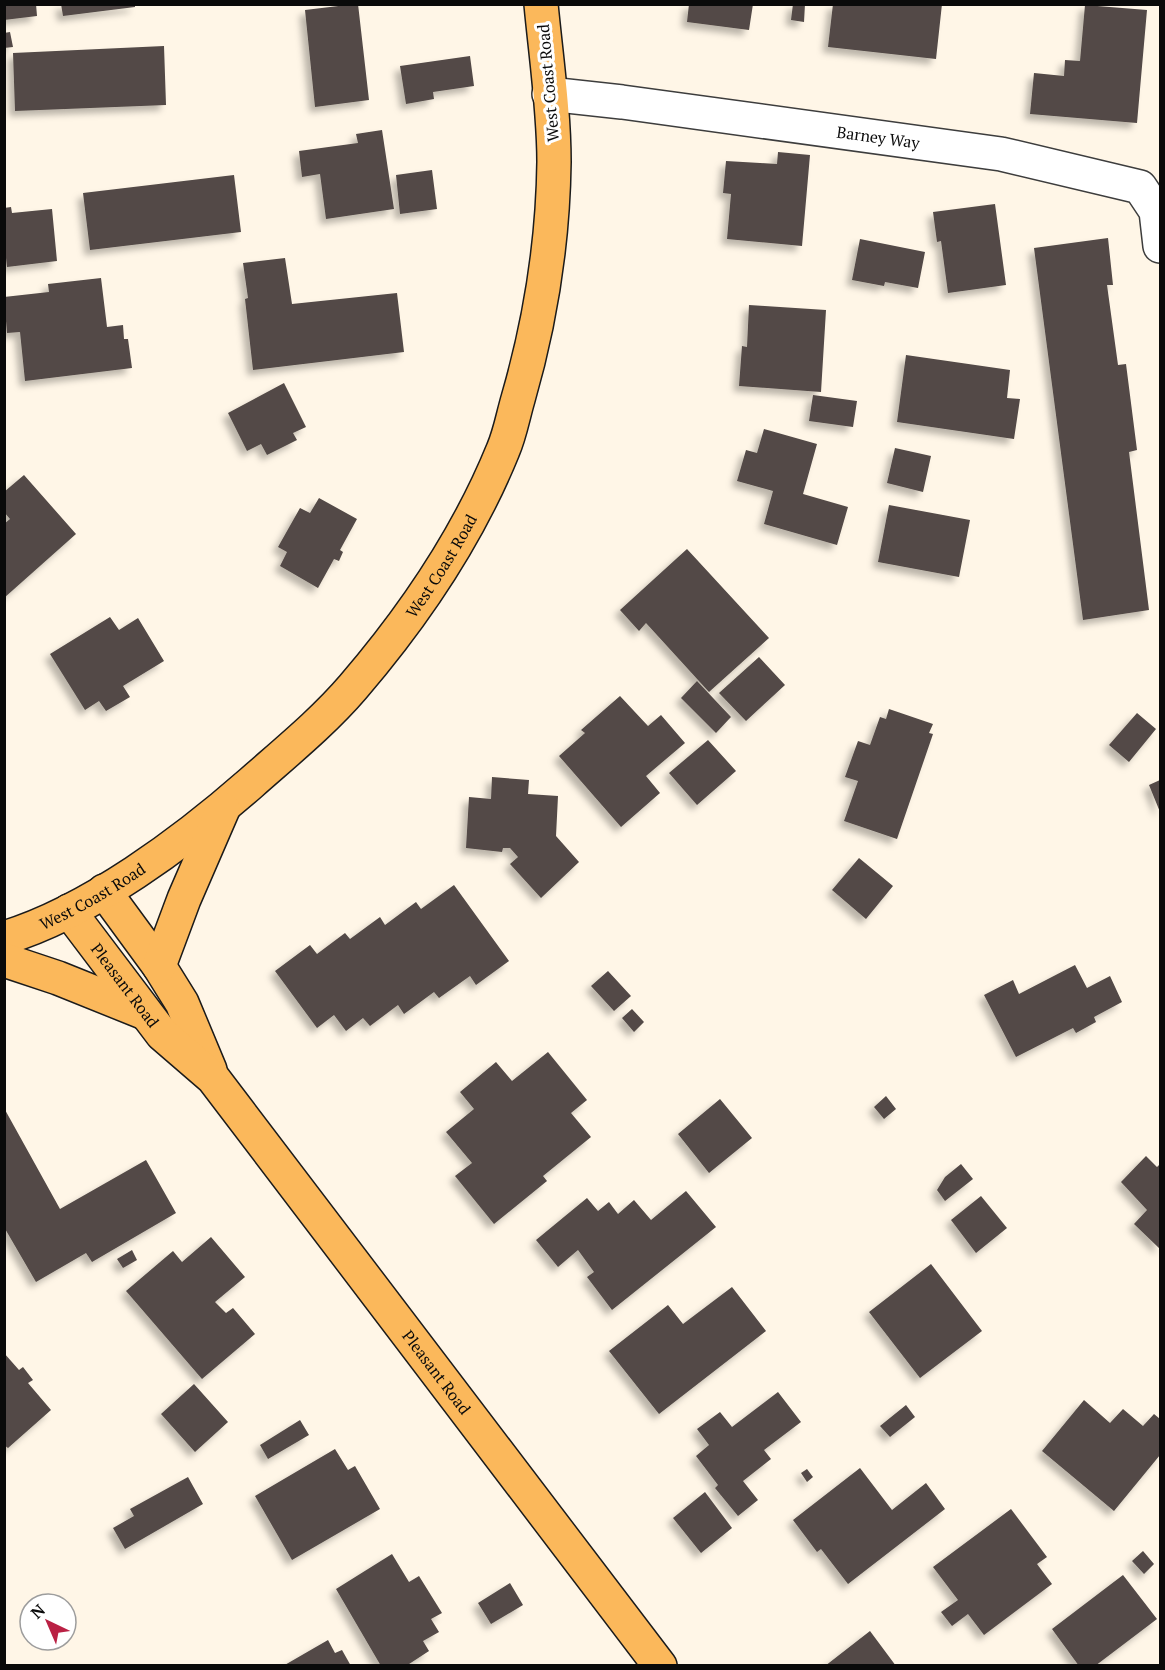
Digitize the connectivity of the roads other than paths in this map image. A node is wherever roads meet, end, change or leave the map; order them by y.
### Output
1 (541, 4) edge
2 (549, 94) junction
3 (1161, 246) edge
4 (224, 807) junction
5 (104, 891) junction
6 (69, 911) junction
7 (4, 938) edge
8 (4, 960) edge
9 (159, 966) junction
10 (147, 1014) junction
11 (213, 1078) junction
12 (660, 1665) edge

1 - 2 main road, West Coast Road
2 - 3 street, Barney Way
2 - 4 main road, West Coast Road
4 - 5 main road, West Coast Road
4 - 9 main road
5 - 6 main road, West Coast Road
5 - 9 main road, Pleasant Road
6 - 7 main road, West Coast Road
6 - 10 main road, Pleasant Road
8 - 10 main road
9 - 11 main road, Pleasant Road
10 - 11 main road, Pleasant Road
11 - 12 main road, Pleasant Road

